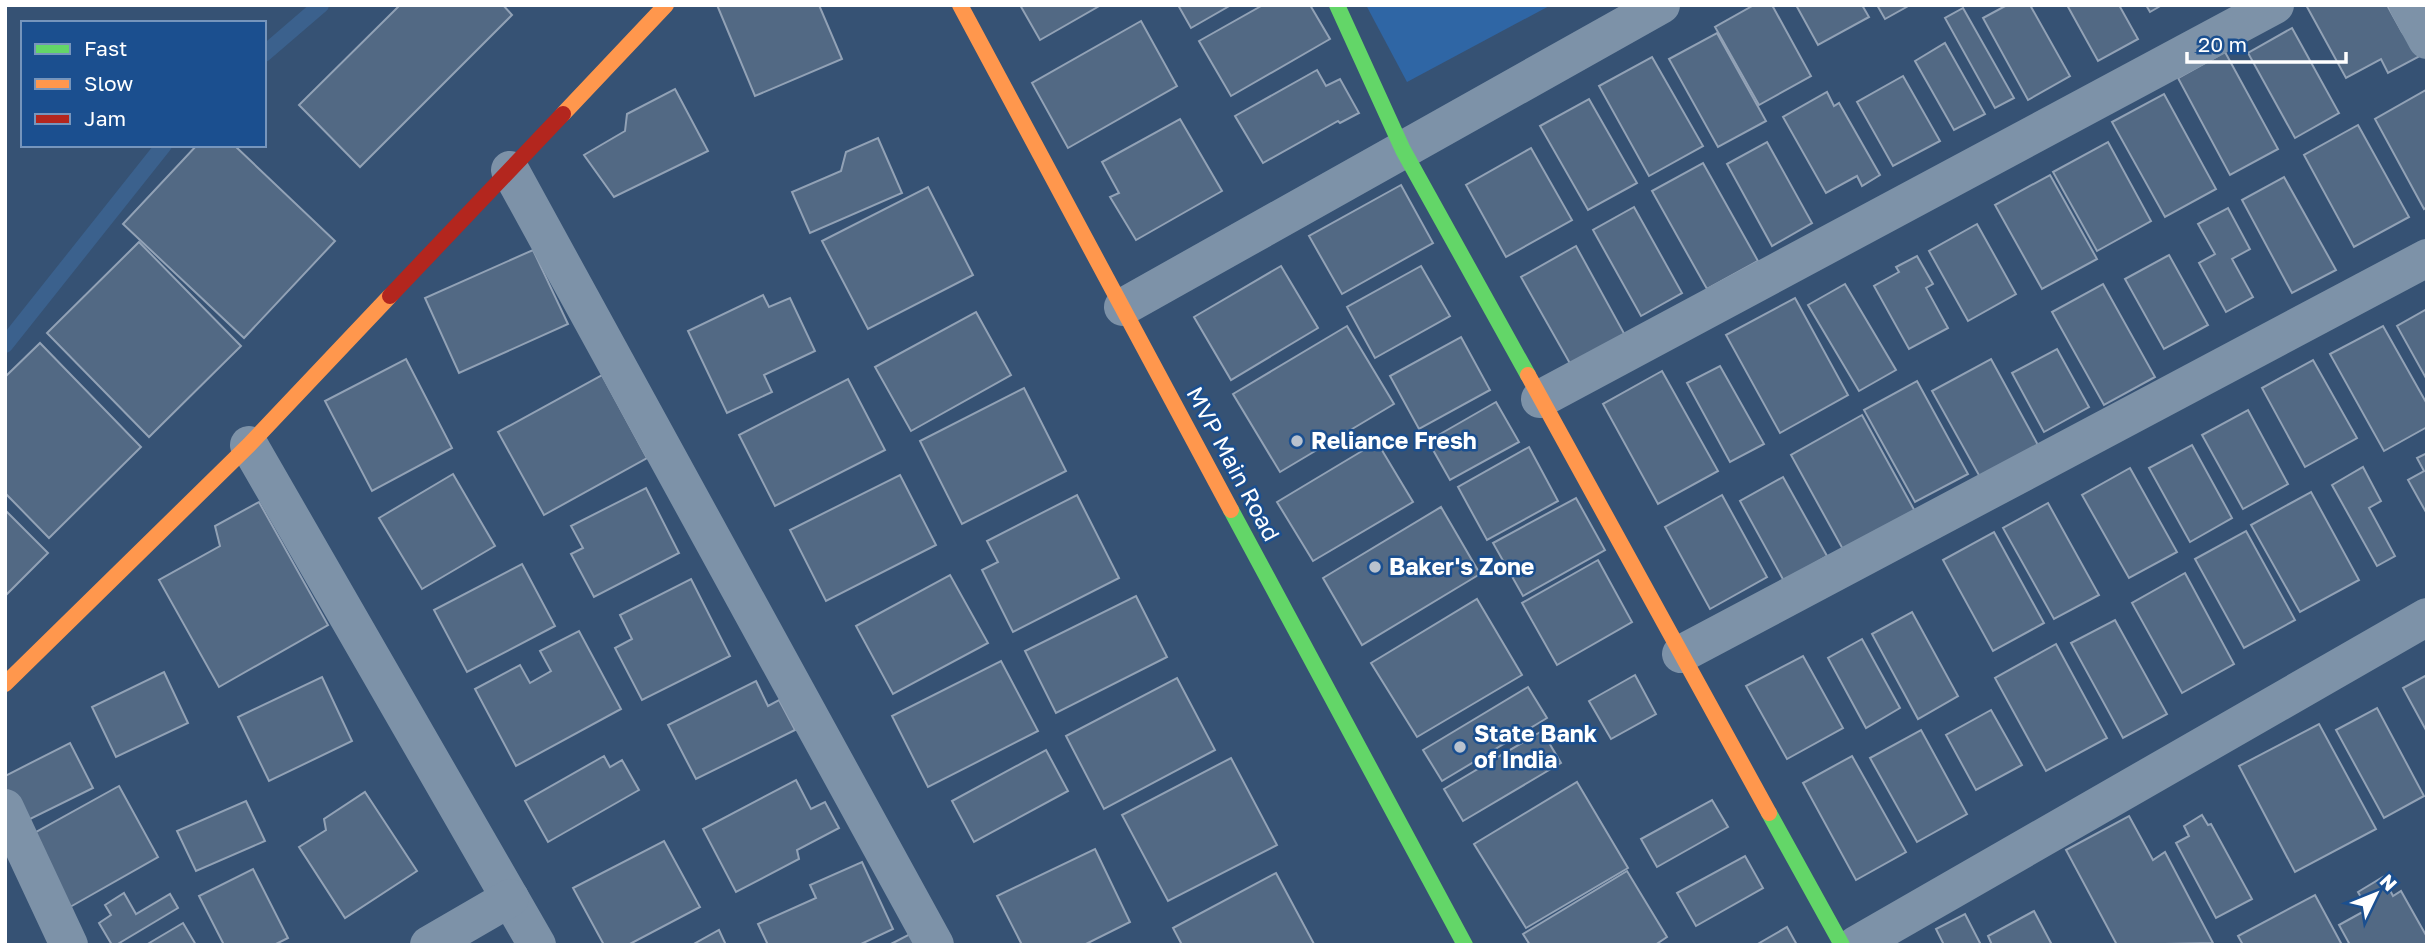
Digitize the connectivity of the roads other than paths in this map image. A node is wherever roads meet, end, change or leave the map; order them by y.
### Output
1 (666, 5) edge
2 (960, 5) edge
3 (1337, 5) edge
4 (1661, 5) edge
5 (2275, 5) edge
6 (2408, 5) edge
7 (2427, 40) edge
8 (1402, 150) junction
9 (510, 170) junction
10 (2427, 258) edge
11 (1123, 307) junction
12 (1540, 399) junction
13 (249, 445) junction
14 (2427, 617) edge
15 (1681, 654) junction
16 (5, 684) edge
17 (5, 808) edge
18 (510, 898) junction
19 (69, 945) edge
20 (429, 945) edge
21 (537, 945) edge
22 (935, 945) edge
23 (1465, 945) edge
24 (1842, 945) edge
25 (1856, 945) edge

1 - 9 street
2 - 11 street, MVP Main Road
3 - 8 street
4 - 8 street
5 - 12 street
6 - 7 street
8 - 11 street
8 - 12 street
9 - 13 street
9 - 22 street
10 - 15 street
11 - 23 street, MVP Main Road
12 - 15 street
13 - 16 street
13 - 18 street
14 - 25 street
15 - 24 street
17 - 19 street
18 - 20 street
18 - 21 street

